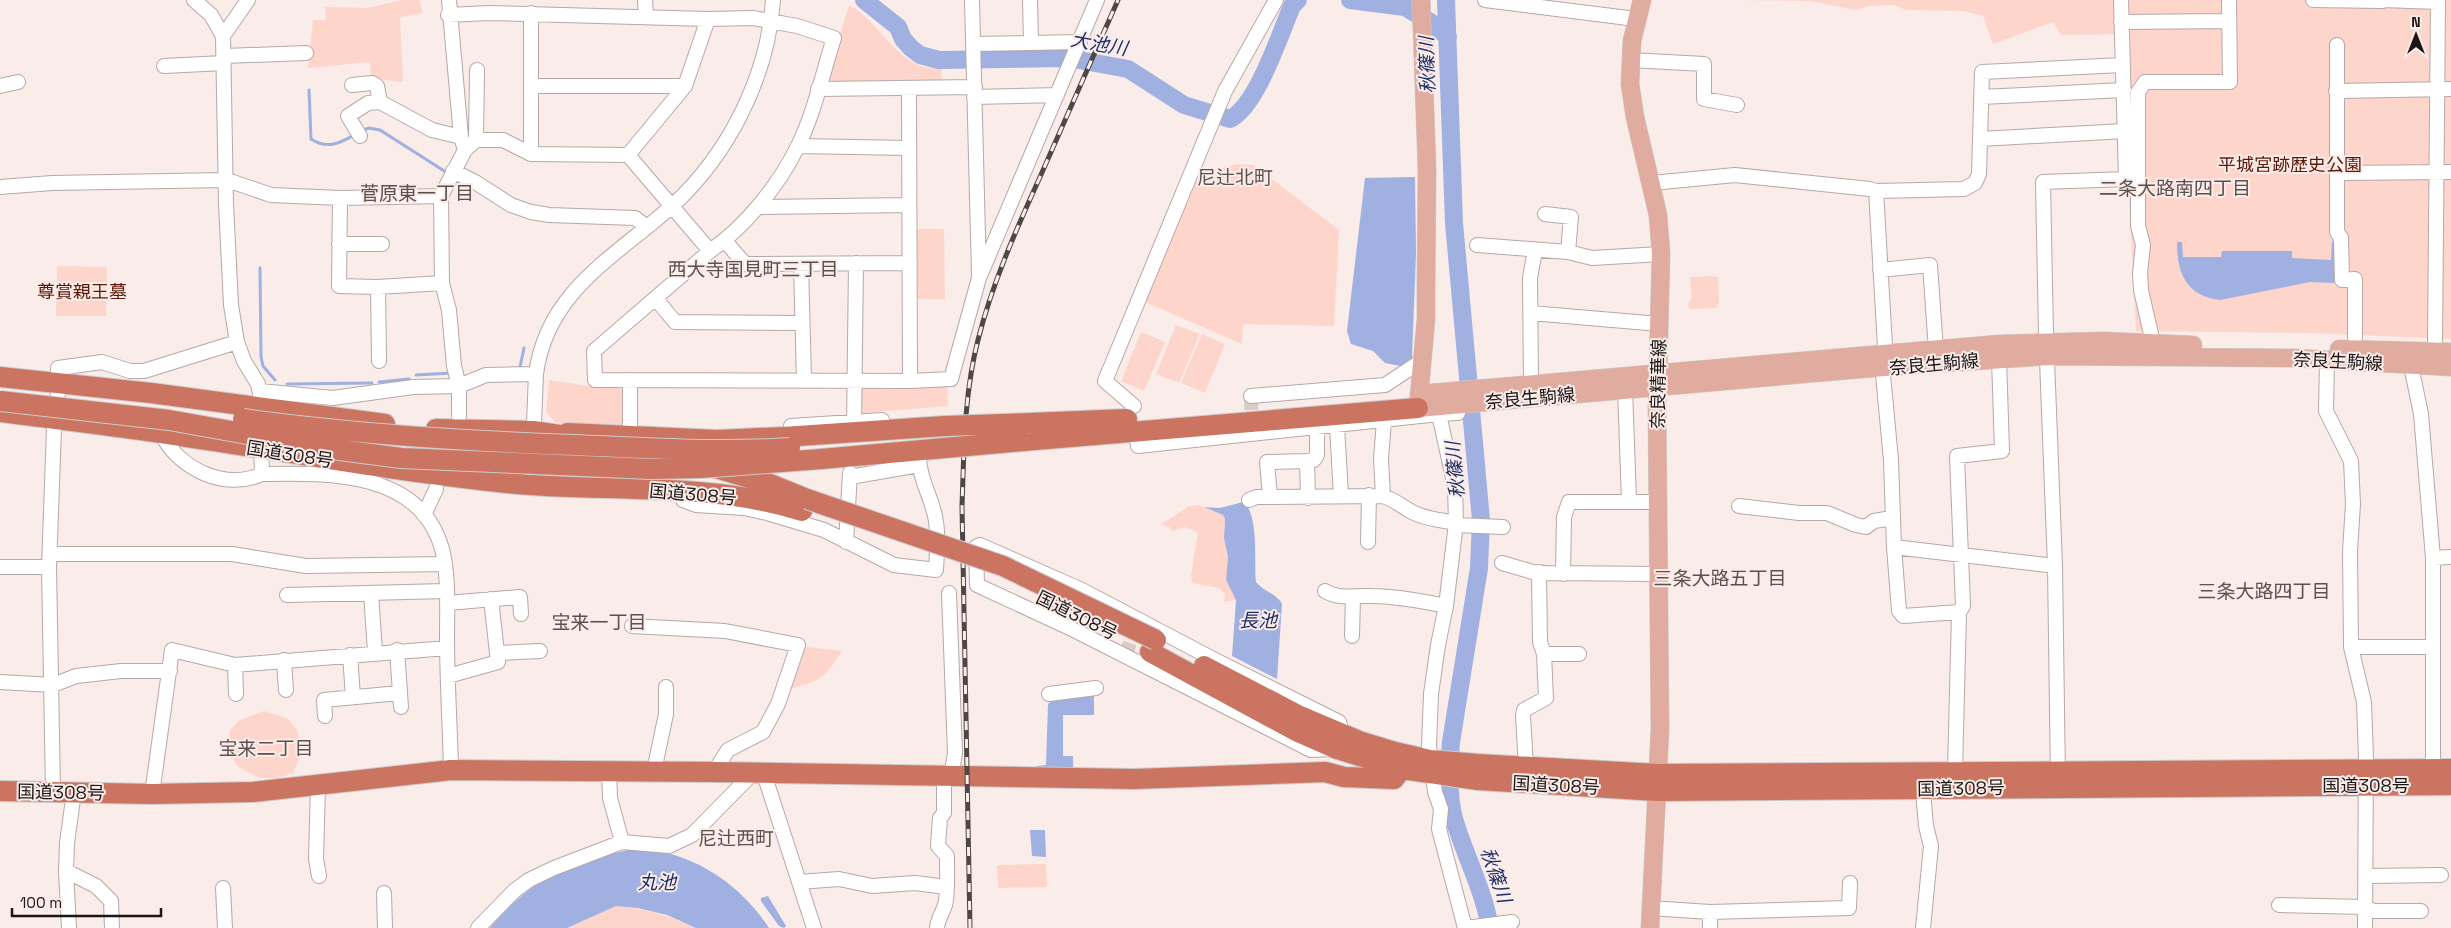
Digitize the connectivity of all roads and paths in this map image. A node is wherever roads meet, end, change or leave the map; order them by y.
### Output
1 (194, 0) edge
2 (449, 0) edge
3 (645, 0) edge
4 (773, 0) edge
5 (972, 0) edge
6 (1030, 0) edge
7 (1097, 0) edge
8 (1276, 0) edge
9 (1421, 0) edge
10 (1485, 0) edge
11 (1642, 0) edge
12 (2121, 0) edge
13 (2229, 0) edge
14 (2313, 0) edge
15 (2382, 0) edge
16 (248, 2) edge
17 (2445, 2) edge
18 (531, 13) junction
19 (448, 15) junction
20 (646, 17) junction
21 (708, 19) junction
22 (1636, 19) junction
23 (771, 20) junction
24 (2229, 21) junction
25 (2121, 29) junction
26 (224, 36) junction
27 (1031, 42) junction
28 (2337, 44) dead end
29 (973, 46) junction
30 (1076, 52) junction
31 (306, 53) dead end
32 (224, 60) junction
33 (1630, 60) junction
34 (2122, 65) junction
35 (164, 66) dead end
36 (477, 70) dead end
37 (18, 82) dead end
38 (352, 85) dead end
39 (0, 86) edge
40 (531, 86) junction
41 (685, 86) junction
42 (818, 88) junction
43 (909, 88) junction
44 (2444, 89) edge
45 (2124, 90) junction
46 (2336, 91) junction
47 (974, 92) junction
48 (1057, 95) junction
49 (1982, 97) junction
50 (380, 102) junction
51 (1736, 105) dead end
52 (2125, 131) junction
53 (359, 134) dead end
54 (1980, 138) junction
55 (476, 140) junction
56 (463, 143) junction
57 (798, 146) junction
58 (909, 148) junction
59 (531, 154) junction
60 (628, 155) junction
61 (2444, 172) edge
62 (2337, 173) junction
63 (452, 174) junction
64 (227, 180) junction
65 (1652, 183) junction
66 (0, 187) edge
67 (1876, 192) junction
68 (440, 196) junction
69 (340, 198) junction
70 (673, 205) junction
71 (909, 205) junction
72 (759, 207) junction
73 (1545, 214) dead end
74 (647, 227) junction
75 (725, 241) junction
76 (339, 244) junction
77 (382, 244) dead end
78 (1477, 245) dead end
79 (1535, 250) junction
80 (710, 251) junction
81 (1568, 252) junction
82 (1661, 254) junction
83 (856, 263) junction
84 (910, 263) junction
85 (801, 264) junction
86 (1880, 270) junction
87 (979, 278) junction
88 (442, 283) junction
89 (378, 287) junction
90 (656, 299) junction
91 (1531, 313) junction
92 (802, 323) junction
93 (1659, 324) junction
94 (2151, 334) dead end
95 (2355, 337) dead end
96 (2435, 341) dead end
97 (237, 342) junction
98 (2047, 349) junction
99 (1936, 350) junction
100 (2451, 352) edge
101 (1998, 358) junction
102 (2327, 359) junction
103 (1422, 360) junction
104 (379, 361) dead end
105 (1884, 361) junction
106 (2411, 366) junction
107 (2451, 367) edge
108 (536, 374) junction
109 (0, 377) edge
110 (630, 380) junction
111 (1658, 380) junction
112 (804, 381) junction
113 (853, 381) junction
114 (910, 381) junction
115 (59, 383) junction
116 (459, 386) junction
117 (1531, 386) junction
118 (0, 389) edge
119 (1625, 389) junction
120 (1251, 396) dead end
121 (262, 400) junction
122 (1486, 400) junction
123 (0, 401) edge
124 (1418, 401) junction
125 (1440, 404) junction
126 (0, 412) edge
127 (1131, 413) junction
128 (459, 416) dead end
129 (228, 417) junction
130 (55, 419) junction
131 (916, 421) dead end
132 (1384, 421) junction
133 (854, 424) junction
134 (1337, 426) junction
135 (1317, 428) junction
136 (1028, 430) junction
137 (533, 432) junction
138 (161, 433) junction
139 (639, 436) junction
140 (945, 436) junction
141 (1137, 440) dead end
142 (260, 450) junction
143 (822, 458) junction
144 (1307, 461) junction
145 (262, 474) junction
146 (532, 478) junction
147 (443, 483) junction
148 (770, 484) junction
149 (682, 493) junction
150 (1341, 496) junction
151 (1369, 496) junction
152 (1384, 496) junction
153 (1270, 497) junction
154 (1308, 498) junction
155 (1248, 500) dead end
156 (1629, 500) junction
157 (1659, 502) junction
158 (804, 505) junction
159 (1739, 506) dead end
160 (424, 515) junction
161 (1892, 518) junction
162 (1457, 525) junction
163 (1502, 527) dead end
164 (846, 542) junction
165 (1368, 542) dead end
166 (1894, 547) junction
167 (1960, 555) junction
168 (2451, 557) edge
169 (2433, 558) junction
170 (50, 560) junction
171 (1502, 563) dead end
172 (445, 564) junction
173 (2056, 566) junction
174 (0, 567) edge
175 (1539, 572) junction
176 (1563, 574) junction
177 (1659, 574) junction
178 (1325, 591) dead end
179 (370, 593) junction
180 (950, 593) dead end
181 (287, 596) dead end
182 (446, 597) junction
183 (1353, 597) junction
184 (491, 599) junction
185 (1446, 606) junction
186 (1959, 612) junction
187 (522, 614) dead end
188 (632, 626) dead end
189 (1352, 636) dead end
190 (2351, 647) junction
191 (2433, 647) junction
192 (447, 648) junction
193 (397, 650) junction
194 (540, 651) dead end
195 (375, 652) junction
196 (499, 653) junction
197 (1544, 654) junction
198 (1579, 654) dead end
199 (350, 655) junction
200 (284, 660) junction
201 (236, 665) junction
202 (170, 671) junction
203 (448, 676) junction
204 (0, 682) edge
205 (53, 685) junction
206 (666, 687) dead end
207 (1096, 688) dead end
208 (286, 690) dead end
209 (399, 693) junction
210 (236, 694) dead end
211 (1050, 694) dead end
212 (354, 697) junction
213 (401, 708) dead end
214 (325, 716) dead end
215 (1340, 742) junction
216 (1526, 766) junction
217 (1434, 768) junction
218 (1402, 769) junction
219 (451, 770) junction
220 (609, 770) junction
221 (654, 771) junction
222 (1472, 771) junction
223 (714, 772) junction
224 (1325, 772) junction
225 (1954, 772) junction
226 (759, 773) junction
227 (2366, 776) junction
228 (948, 777) junction
229 (2442, 777) edge
230 (2058, 779) junction
231 (1922, 780) junction
232 (1657, 782) junction
233 (318, 786) junction
234 (0, 790) edge
235 (54, 791) junction
236 (74, 792) junction
237 (152, 794) junction
238 (622, 842) junction
239 (66, 871) junction
240 (2441, 875) dead end
241 (319, 876) dead end
242 (2366, 876) junction
243 (799, 882) junction
244 (1850, 883) dead end
245 (946, 887) junction
246 (223, 888) dead end
247 (384, 893) dead end
248 (2280, 905) dead end
249 (2366, 906) junction
250 (1650, 908) junction
251 (2421, 911) dead end
252 (1710, 912) junction
253 (1511, 922) dead end
254 (69, 928) edge
255 (112, 928) edge
256 (225, 928) edge
257 (385, 928) edge
258 (478, 928) edge
259 (814, 928) edge
260 (937, 928) edge
261 (1466, 928) edge
262 (1650, 928) edge
263 (1710, 928) edge
264 (1922, 928) edge
265 (2365, 928) edge

1 - 26 street
2 - 19 street
3 - 20 street
4 - 23 street
5 - 29 street
6 - 27 street
7 - 30 street
8 - 127 street
9 - 103 main road
10 - 22 street
11 - 22 main road, 奈良精華線
12 - 25 street
13 - 24 street
14 - 15 street
15 - 17 street
16 - 26 street
17 - 44 street
18 - 19 street
18 - 20 street
18 - 40 street
19 - 56 street
20 - 21 street
21 - 23 street
21 - 41 street
22 - 33 main road, 奈良精華線
23 - 42 street
23 - 70 street
24 - 25 street
24 - 94 street
25 - 34 street
26 - 32 street
27 - 29 street
27 - 30 street
28 - 46 street
29 - 47 street
30 - 48 street
31 - 32 street
32 - 35 street
32 - 64 street
33 - 51 street
33 - 65 main road, 奈良精華線
34 - 45 street
34 - 49 street
36 - 55 street
37 - 39 street
38 - 50 street
40 - 41 street
40 - 59 street
41 - 60 street
42 - 43 street
42 - 57 street
43 - 47 street
43 - 58 street
44 - 46 street
44 - 61 street
45 - 49 street
45 - 52 street
46 - 62 street
47 - 48 street
47 - 87 street
48 - 87 street
49 - 54 street
50 - 53 street
50 - 56 street
52 - 54 street
52 - 98 street
54 - 67 street
55 - 56 street
55 - 59 street
56 - 63 street
57 - 58 street
57 - 72 street
58 - 71 street
59 - 60 street
60 - 70 street
61 - 62 street
61 - 96 street
62 - 95 street
63 - 68 street
63 - 74 street
64 - 66 street
64 - 69 street
64 - 97 street
65 - 67 street
65 - 82 main road, 奈良精華線
67 - 86 street
68 - 69 street
68 - 88 street
69 - 76 street
70 - 74 street
70 - 80 street
71 - 72 street
71 - 84 street
72 - 75 street
73 - 81 street
74 - 108 street
75 - 80 street
75 - 85 street
76 - 77 street
76 - 89 street
78 - 79 street
79 - 81 street
79 - 91 street
80 - 90 street
81 - 82 street
82 - 93 main road, 奈良精華線
83 - 84 street
83 - 85 street
83 - 113 street
84 - 114 street
85 - 92 street
86 - 99 street
86 - 105 street
87 - 114 street
88 - 89 street
88 - 116 street
89 - 104 street
90 - 92 street
90 - 110 street
91 - 93 street
91 - 117 street
92 - 112 street
93 - 111 main road, 奈良精華線
97 - 115 street
97 - 121 street
98 - 99 main road, 奈良生駒線
98 - 100 main road, 奈良生駒線
98 - 101 main road, 奈良生駒線
98 - 102 main road, 奈良生駒線
98 - 173 street
99 - 105 main road, 奈良生駒線
101 - 105 main road, 奈良生駒線
101 - 167 street
102 - 106 main road, 奈良生駒線
102 - 190 street
103 - 120 street
103 - 124 main road
105 - 111 main road, 奈良生駒線
105 - 161 street
106 - 107 main road, 奈良生駒線
106 - 169 street
108 - 116 street
108 - 137 street
109 - 115 highway, 国道308号
110 - 112 street
110 - 139 street
111 - 117 main road, 奈良生駒線
111 - 119 main road, 奈良生駒線
111 - 157 main road, 奈良精華線
112 - 113 street
113 - 114 street
113 - 133 street
115 - 121 highway, 国道308号
115 - 130 street
116 - 121 street
116 - 128 street
117 - 122 main road, 奈良生駒線
118 - 129 highway, 国道308号
119 - 122 main road, 奈良生駒線
119 - 156 street
121 - 137 highway, 国道308号
121 - 142 street
122 - 125 main road, 奈良生駒線
123 - 143 highway, 国道308号, bridge
124 - 125 main road, 奈良生駒線
124 - 127 highway
124 - 136 highway
125 - 132 street
125 - 162 street
126 - 130 highway, 国道308号
127 - 136 highway
129 - 143 highway, 国道308号, bridge
129 - 148 highway, bridge
130 - 138 highway, 国道308号
130 - 170 street
131 - 133 street
132 - 134 street
132 - 152 street
133 - 139 street
134 - 135 street
134 - 150 street
135 - 141 street
135 - 144 street
136 - 140 highway, bridge
137 - 139 highway
137 - 146 street
137 - 148 highway, 国道308号
138 - 142 highway, 国道308号
138 - 145 street
139 - 140 highway
140 - 143 highway, 国道308号
142 - 145 street
142 - 147 highway, 国道308号
143 - 146 highway
144 - 153 street
144 - 154 street
145 - 160 street
146 - 147 highway, 国道308号
146 - 149 highway, 国道308号
147 - 160 street
148 - 158 highway, 国道308号
149 - 158 highway, 国道308号
149 - 164 street
150 - 151 street
150 - 154 street
151 - 152 street
151 - 165 street
152 - 162 street
153 - 154 street
153 - 155 street
156 - 157 street
156 - 176 street
157 - 177 main road, 奈良精華線
158 - 215 highway, 国道308号, bridge
159 - 161 street
160 - 172 street
161 - 166 street
162 - 163 street
162 - 185 street
164 - 164 street
166 - 167 street
166 - 186 street
167 - 173 street
167 - 186 street
168 - 169 street
169 - 191 street
170 - 172 street
170 - 174 street
170 - 205 street
171 - 175 street
172 - 182 street
173 - 230 street
175 - 176 street
175 - 197 street
176 - 177 street
177 - 232 main road, 奈良精華線
178 - 183 street
179 - 181 street
179 - 182 street
179 - 195 street
180 - 228 street
182 - 184 street
182 - 192 street
183 - 185 street
183 - 189 street
184 - 187 street
184 - 196 street
185 - 217 street
186 - 225 street
188 - 223 street
190 - 191 street
190 - 227 street
191 - 229 street
192 - 193 street
192 - 203 street
193 - 195 street
193 - 209 street
194 - 196 street
195 - 199 street
196 - 203 street
197 - 198 street
197 - 216 street
199 - 200 street
199 - 212 street
200 - 201 street
200 - 208 street
201 - 202 street
201 - 210 street
202 - 205 street
202 - 237 street
203 - 219 street
204 - 205 street
205 - 235 street
206 - 221 street
207 - 211 street
209 - 212 street
209 - 213 street
212 - 214 street
215 - 215 street
215 - 217 highway, 国道308号
215 - 218 highway, 国道308号
215 - 224 highway
216 - 222 highway, 国道308号
216 - 232 highway, 国道308号
217 - 218 highway, 国道308号
217 - 222 highway
217 - 261 street
218 - 224 highway, 国道308号
219 - 220 highway, 国道308号
219 - 233 highway, 国道308号
220 - 221 highway, 国道308号
220 - 238 street
221 - 223 highway, 国道308号
222 - 232 highway, 国道308号
223 - 226 highway, 国道308号
224 - 228 highway, 国道308号
225 - 230 highway, 国道308号
225 - 231 highway, 国道308号
226 - 228 highway, 国道308号
226 - 238 street
226 - 243 street
227 - 229 highway, 国道308号
227 - 230 highway, 国道308号
227 - 242 street
228 - 245 street
230 - 231 highway, 国道308号
231 - 232 highway, 国道308号
231 - 264 street
232 - 250 main road, 奈良精華線
233 - 237 highway, 国道308号
233 - 241 street
234 - 235 highway, 国道308号
235 - 236 highway, 国道308号
236 - 237 highway, 国道308号
236 - 239 street
238 - 258 street
239 - 254 street
239 - 255 street
240 - 242 street
242 - 249 street
243 - 245 street
243 - 259 street
244 - 252 street
245 - 260 street
246 - 256 street
247 - 257 street
248 - 249 street
249 - 251 street
249 - 265 street
250 - 252 street
250 - 262 main road, 奈良精華線
252 - 263 street
253 - 261 street

